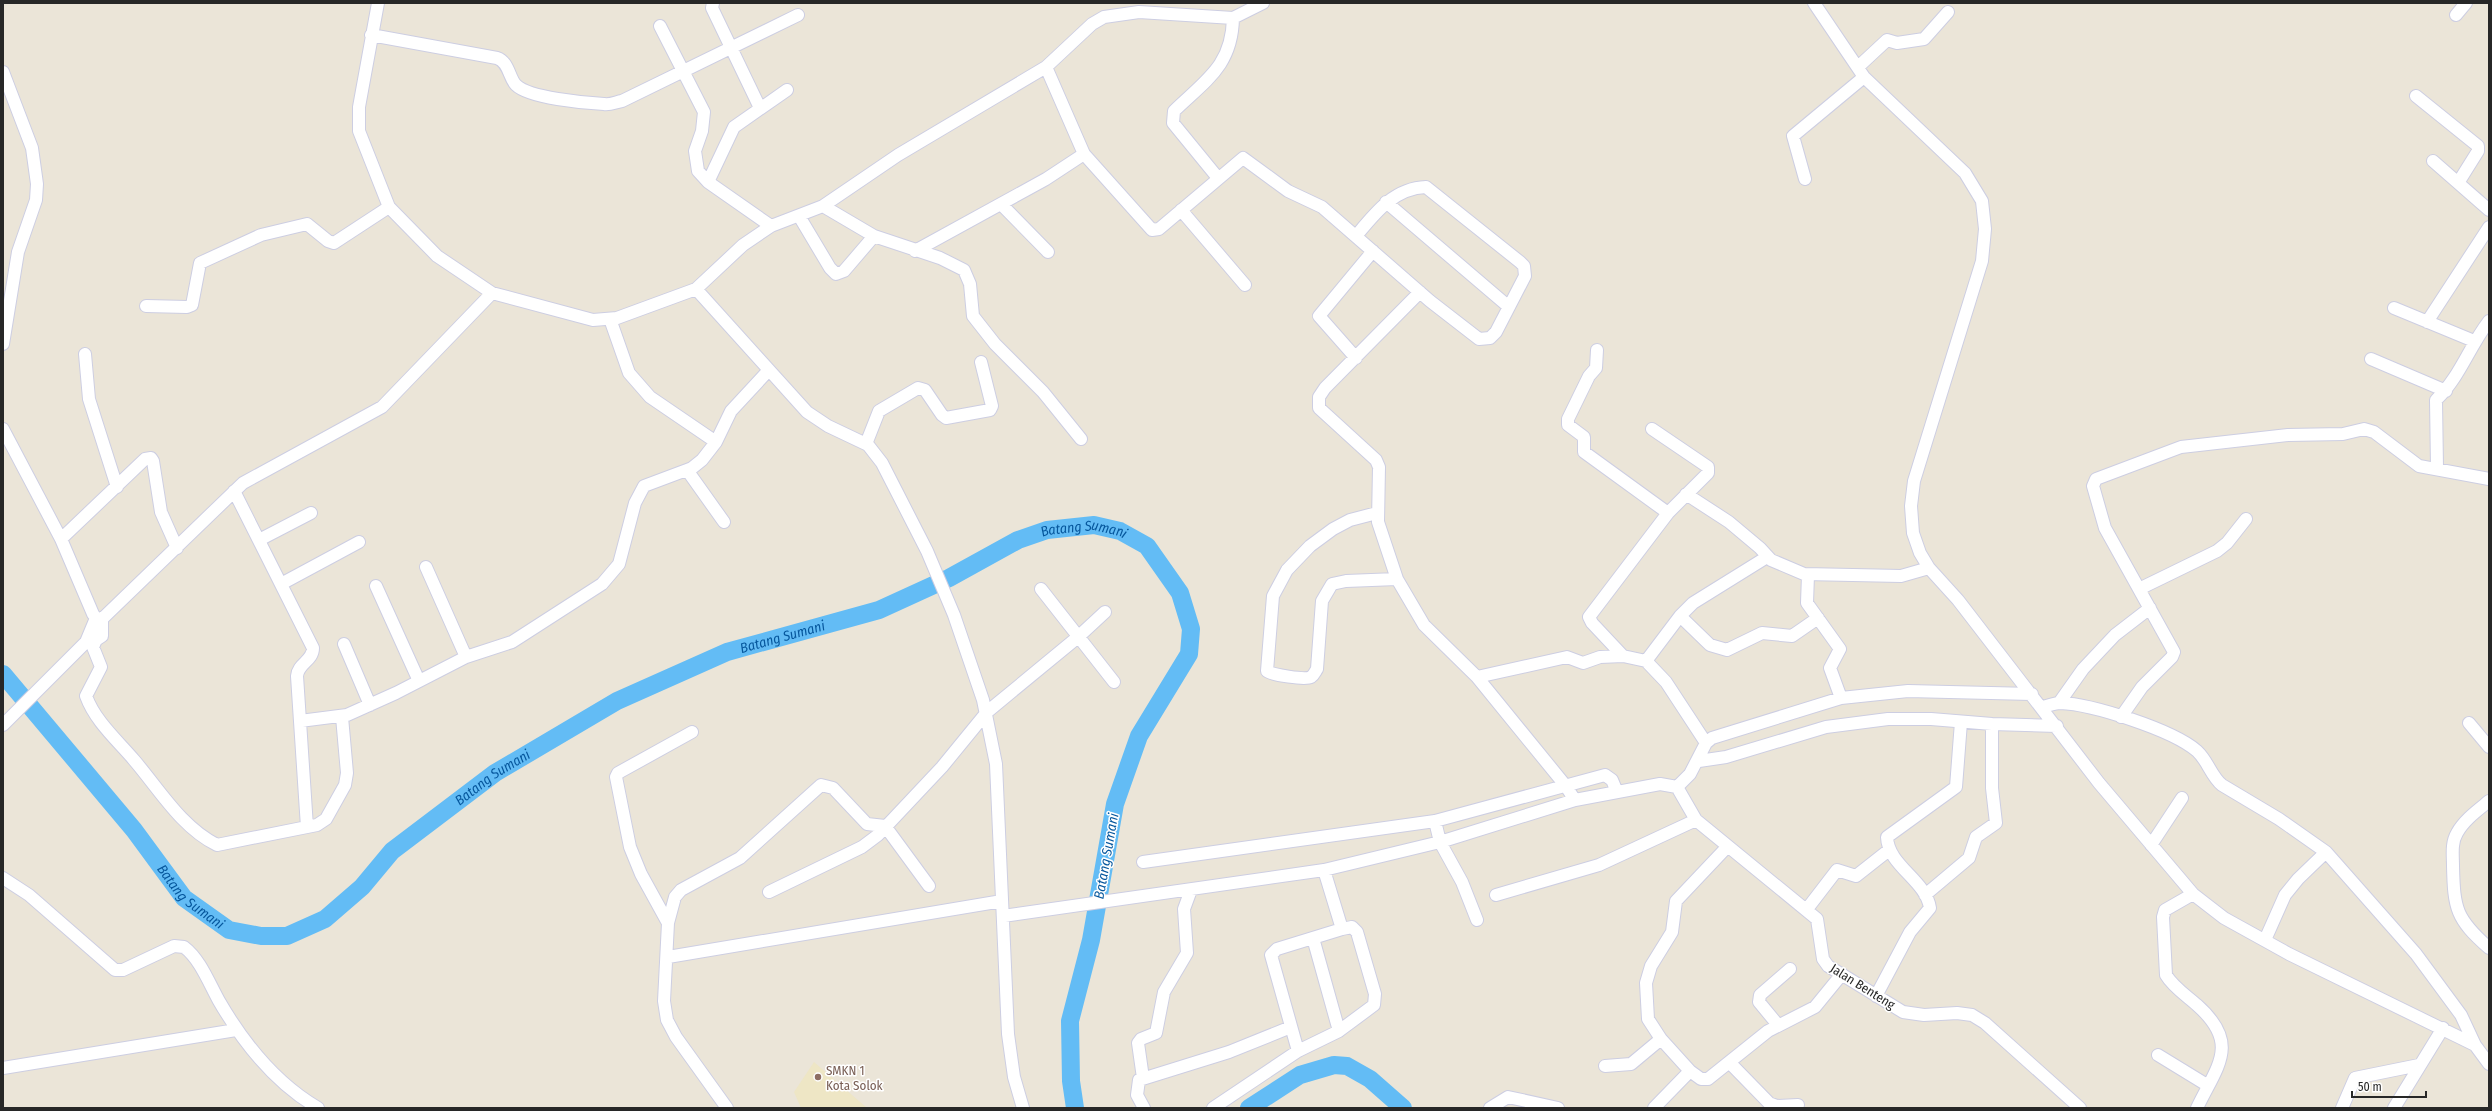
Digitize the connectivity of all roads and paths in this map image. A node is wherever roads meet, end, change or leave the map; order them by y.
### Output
1 (378, 3) edge
2 (713, 3) edge
3 (1263, 3) edge
4 (1814, 3) edge
5 (2466, 3) edge
6 (1948, 12) dead end
7 (2456, 15) dead end
8 (798, 16) dead end
9 (1233, 18) junction
10 (660, 26) dead end
11 (371, 36) junction
12 (732, 48) junction
13 (1046, 67) junction
14 (3, 72) edge
15 (683, 72) junction
16 (1861, 72) junction
17 (787, 90) dead end
18 (2416, 96) dead end
19 (760, 108) junction
20 (1084, 154) junction
21 (2433, 161) dead end
22 (1218, 178) junction
23 (1805, 179) dead end
24 (708, 182) junction
25 (2458, 183) junction
26 (1386, 202) junction
27 (1001, 204) junction
28 (824, 206) junction
29 (389, 207) junction
30 (1181, 210) junction
31 (2489, 210) edge
32 (799, 216) junction
33 (771, 226) junction
34 (2489, 227) edge
35 (874, 236) junction
36 (1356, 236) junction
37 (915, 251) junction
38 (1373, 251) junction
39 (1048, 252) dead end
40 (1245, 285) dead end
41 (696, 289) junction
42 (1420, 292) junction
43 (492, 293) junction
44 (146, 306) dead end
45 (1509, 307) junction
46 (2394, 308) dead end
47 (610, 319) junction
48 (2489, 321) edge
49 (2427, 322) junction
50 (2474, 341) junction
51 (3, 344) edge
52 (1597, 350) dead end
53 (85, 354) dead end
54 (1356, 358) junction
55 (2371, 359) dead end
56 (982, 362) dead end
57 (768, 371) junction
58 (2446, 391) junction
59 (3, 428) edge
60 (1652, 429) dead end
61 (1082, 439) dead end
62 (716, 442) junction
63 (866, 444) junction
64 (2437, 468) junction
65 (687, 470) junction
66 (2489, 479) edge
67 (117, 487) junction
68 (234, 491) junction
69 (1686, 494) junction
70 (311, 513) dead end
71 (1377, 513) junction
72 (1668, 513) junction
73 (2246, 519) dead end
74 (724, 522) dead end
75 (61, 539) junction
76 (259, 540) junction
77 (359, 542) dead end
78 (177, 548) junction
79 (1767, 558) junction
80 (426, 567) dead end
81 (1930, 568) junction
82 (1808, 575) junction
83 (1398, 579) junction
84 (281, 584) junction
85 (376, 586) dead end
86 (1041, 589) dead end
87 (2139, 589) junction
88 (2150, 608) junction
89 (1105, 612) dead end
90 (1680, 616) junction
91 (99, 618) junction
92 (1818, 618) junction
93 (1078, 637) junction
94 (344, 644) dead end
95 (1624, 656) junction
96 (466, 657) junction
97 (1646, 661) junction
98 (1477, 677) junction
99 (419, 681) junction
100 (1114, 682) dead end
101 (2032, 694) junction
102 (1841, 698) junction
103 (2059, 703) junction
104 (370, 705) junction
105 (2042, 707) junction
106 (987, 712) junction
107 (342, 717) junction
108 (2121, 717) junction
109 (7, 720) edge
110 (300, 722) junction
111 (1962, 722) junction
112 (2469, 723) dead end
113 (1992, 724) junction
114 (2057, 726) junction
115 (692, 732) dead end
116 (1706, 743) junction
117 (2489, 747) edge
118 (1699, 760) junction
119 (1566, 785) junction
120 (1677, 787) junction
121 (1617, 792) junction
122 (2182, 798) dead end
123 (1575, 800) junction
124 (2489, 801) edge
125 (1696, 820) junction
126 (1435, 821) junction
127 (885, 826) junction
128 (307, 827) junction
129 (1440, 842) junction
130 (2151, 845) junction
131 (1728, 846) junction
132 (1889, 850) junction
133 (2326, 852) junction
134 (1143, 862) dead end
135 (1324, 870) junction
136 (3, 878) edge
137 (929, 886) dead end
138 (1191, 890) junction
139 (769, 892) dead end
140 (2193, 894) junction
141 (1496, 895) dead end
142 (1925, 895) junction
143 (1002, 901) junction
144 (1807, 909) junction
145 (1003, 916) junction
146 (1477, 920) dead end
147 (668, 922) junction
148 (1342, 929) junction
149 (1313, 938) junction
150 (2264, 940) junction
151 (2489, 948) edge
152 (668, 957) junction
153 (1790, 969) dead end
154 (1842, 974) junction
155 (1876, 996) junction
156 (1778, 1025) junction
157 (1291, 1027) junction
158 (2443, 1028) junction
159 (236, 1030) junction
160 (1339, 1031) junction
161 (1661, 1039) junction
162 (2475, 1045) junction
163 (1298, 1051) junction
164 (2158, 1055) dead end
165 (1730, 1063) junction
166 (2489, 1064) edge
167 (2419, 1065) junction
168 (1605, 1066) dead end
169 (3, 1068) edge
170 (1690, 1071) junction
171 (1143, 1078) junction
172 (2208, 1085) junction
173 (1798, 1105) dead end
174 (318, 1108) edge
175 (727, 1108) edge
176 (1023, 1108) edge
177 (1144, 1108) edge
178 (1213, 1108) edge
179 (1490, 1108) edge
180 (1558, 1108) edge
181 (1654, 1108) edge
182 (2080, 1108) edge
183 (2197, 1108) edge
184 (2342, 1108) edge
185 (2394, 1108) edge

1 - 11 street
2 - 12 street
3 - 9 street
4 - 16 street
5 - 7 street
6 - 16 street
8 - 12 street
9 - 13 street
9 - 22 street
10 - 15 street
11 - 15 street
11 - 29 street
12 - 15 street
12 - 19 street
13 - 20 street
13 - 28 street
14 - 51 street
15 - 24 street
16 - 23 street
16 - 81 street
17 - 19 street
18 - 25 street
19 - 24 street
20 - 27 street
20 - 30 street
21 - 25 street
22 - 30 street
22 - 36 street
24 - 33 street
25 - 31 street
26 - 36 street
26 - 45 street
26 - 45 street
27 - 37 street
27 - 39 street
28 - 32 street
28 - 35 street
29 - 43 street
29 - 44 street
30 - 40 street
32 - 33 street
32 - 35 street
33 - 41 street
34 - 49 street
35 - 37 street
36 - 38 street
37 - 61 street
38 - 42 street
38 - 54 street
41 - 47 street
41 - 57 street
42 - 45 street
42 - 54 street
43 - 47 street
43 - 68 street
46 - 49 street
47 - 62 street
48 - 50 street
49 - 50 street
50 - 58 street
52 - 72 street
53 - 67 street
54 - 71 street
55 - 58 street
56 - 63 street
57 - 62 street
57 - 63 street
58 - 64 street
59 - 75 street
60 - 69 street
62 - 65 street
63 - 106 street
64 - 66 street
64 - 87 street
65 - 74 street
65 - 96 street
67 - 75 street
67 - 78 street
68 - 76 street
68 - 78 street
69 - 72 street
69 - 79 street
70 - 76 street
71 - 83 street
71 - 83 street
72 - 95 street
73 - 87 street
75 - 91 street
76 - 84 street
77 - 84 street
78 - 91 street
79 - 82 street
79 - 90 street
80 - 96 street
81 - 82 street
81 - 101 street
82 - 92 street
83 - 98 street
84 - 110 street
85 - 99 street
86 - 93 street
87 - 88 street
88 - 103 street
88 - 108 street
89 - 93 street
90 - 92 street
90 - 97 street
91 - 109 street
91 - 128 street
92 - 102 street
93 - 100 street
93 - 106 street
94 - 104 street
95 - 97 street
95 - 98 street
96 - 99 street
97 - 116 street
98 - 119 street
99 - 104 street
101 - 102 street
101 - 105 street
102 - 116 street
103 - 105 street
103 - 108 street
104 - 107 street
105 - 114 street
106 - 127 street
106 - 143 street
107 - 110 street
107 - 128 street
108 - 133 street
110 - 128 street
111 - 113 street
111 - 118 street
111 - 132 street
112 - 117 street
113 - 114 street
113 - 142 street
114 - 130 street
115 - 147 street
116 - 118 street
118 - 120 street
119 - 121 street
119 - 123 street
119 - 126 street
120 - 121 street
120 - 125 street, Jalan Benteng
121 - 123 street
122 - 130 street
123 - 129 street
124 - 151 street
125 - 131 street, Jalan Benteng
125 - 141 street
126 - 129 street
126 - 134 street
127 - 137 street
127 - 139 street
127 - 147 street
129 - 135 street
129 - 146 street
130 - 140 street
131 - 144 street, Jalan Benteng
131 - 161 street
132 - 142 street
132 - 144 street
133 - 150 street
133 - 162 street
135 - 138 street
135 - 148 street
136 - 159 street
138 - 145 street
138 - 171 street
140 - 150 street
140 - 172 street
142 - 155 street
143 - 145 street
143 - 152 street
144 - 154 street, Jalan Benteng
145 - 176 street
147 - 152 street
148 - 149 street
148 - 160 street
149 - 157 street
149 - 160 street
150 - 158 street
152 - 175 street
153 - 156 street
154 - 155 street, Jalan Benteng
154 - 156 street
155 - 182 street, Jalan Benteng
156 - 165 street
157 - 163 street
157 - 171 street
158 - 162 street
158 - 167 street
159 - 169 street
159 - 174 street
160 - 163 street
161 - 168 street
161 - 170 street
162 - 166 street
163 - 178 street
164 - 172 street
165 - 170 street
165 - 173 street
167 - 184 street
167 - 185 street
170 - 181 street
171 - 177 street
172 - 183 street
179 - 180 street

